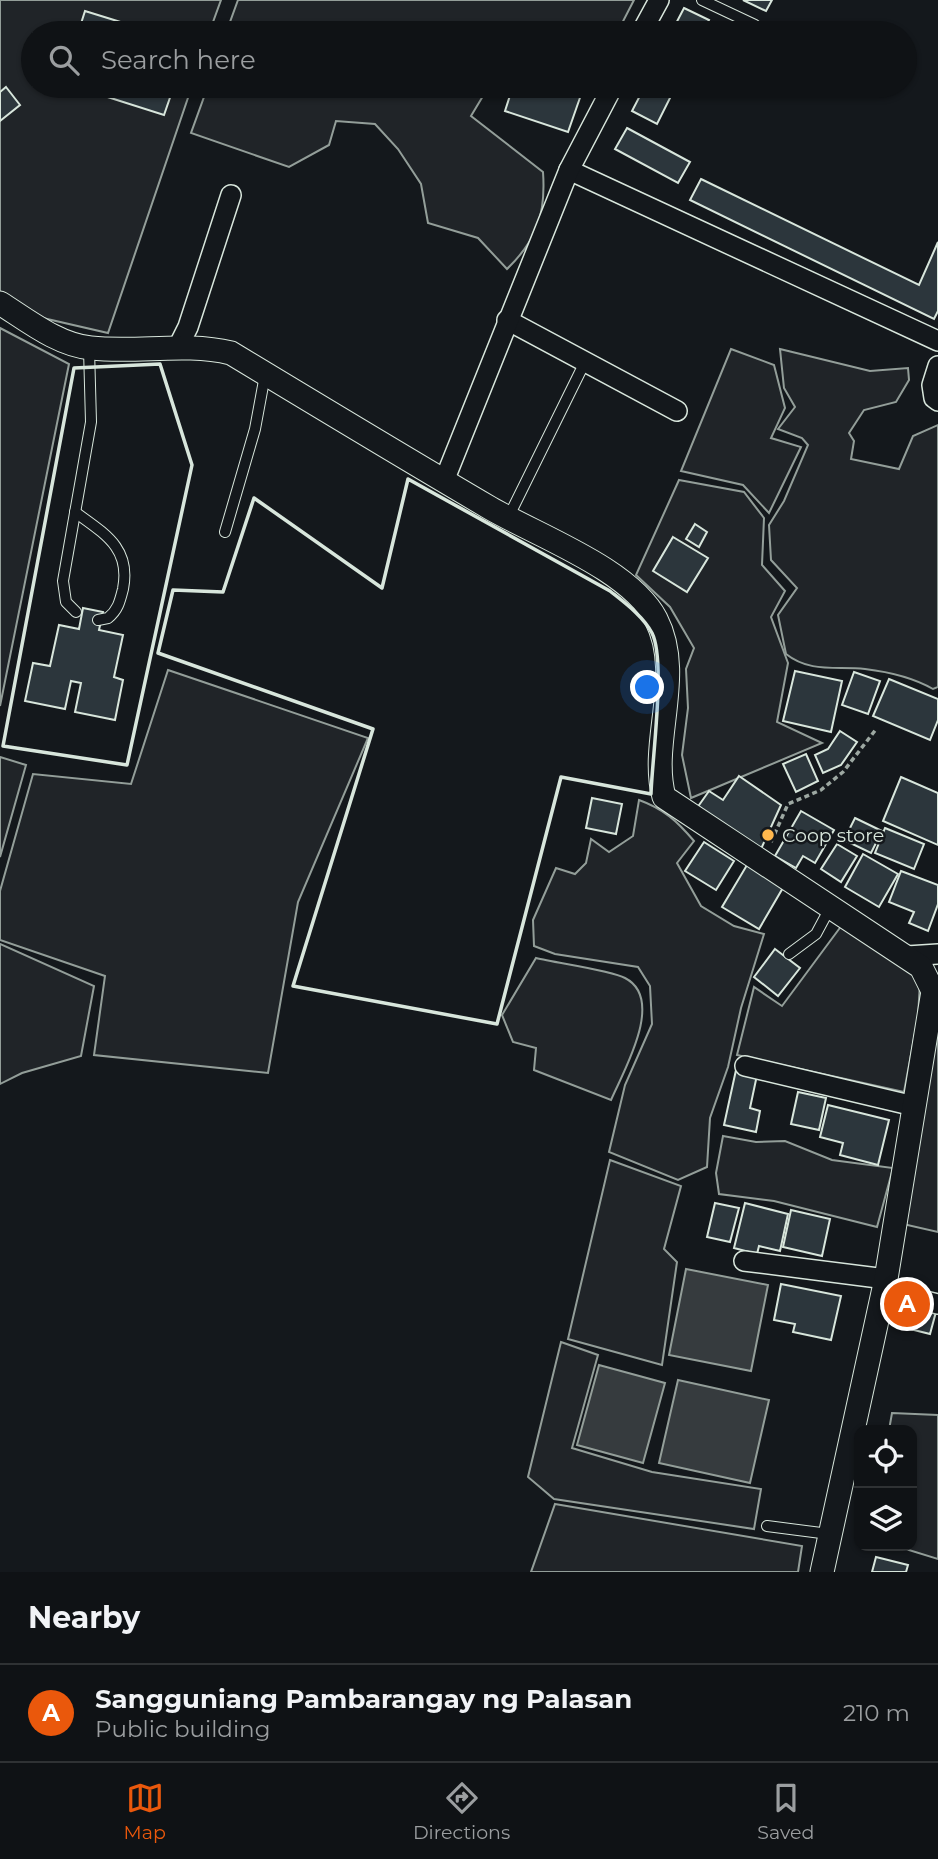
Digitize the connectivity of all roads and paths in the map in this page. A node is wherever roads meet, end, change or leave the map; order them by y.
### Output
1 (659, 0) edge
2 (702, 0) edge
3 (648, 21) edge
4 (747, 21) edge
5 (607, 98) edge
6 (569, 170) junction
7 (231, 195) dead end
8 (0, 303) edge
9 (507, 320) junction
10 (938, 341) edge
11 (89, 348) junction
12 (177, 349) junction
13 (585, 362) junction
14 (938, 366) edge
15 (265, 374) junction
16 (938, 401) edge
17 (677, 411) dead end
18 (444, 481) junction
19 (75, 512) junction
20 (508, 518) junction
21 (225, 532) dead end
22 (76, 612) dead end
23 (99, 620) dead end
24 (877, 728) dead end
25 (761, 859) junction
26 (831, 905) junction
27 (789, 954) dead end
28 (938, 954) edge
29 (907, 956) junction
30 (745, 1066) dead end
31 (914, 1106) junction
32 (744, 1261) dead end
33 (885, 1285) junction
34 (938, 1304) edge
35 (767, 1526) dead end
36 (829, 1534) junction
37 (822, 1572) edge

1 - 3 street
2 - 4 lane
5 - 6 street
6 - 9 street
6 - 10 street
7 - 12 street
8 - 11 street
9 - 13 street
9 - 18 street
11 - 12 street
11 - 19 lane
12 - 15 street
13 - 17 street
13 - 20 lane
14 - 16 street
15 - 18 street
15 - 21 lane
18 - 20 street
19 - 22 lane
19 - 23 lane
20 - 25 street
24 - 25 path
25 - 26 street
26 - 27 lane
26 - 29 street
28 - 29 street
29 - 31 street
30 - 31 street
31 - 33 street
32 - 33 street
33 - 34 street
33 - 36 street
35 - 36 lane
36 - 37 street

